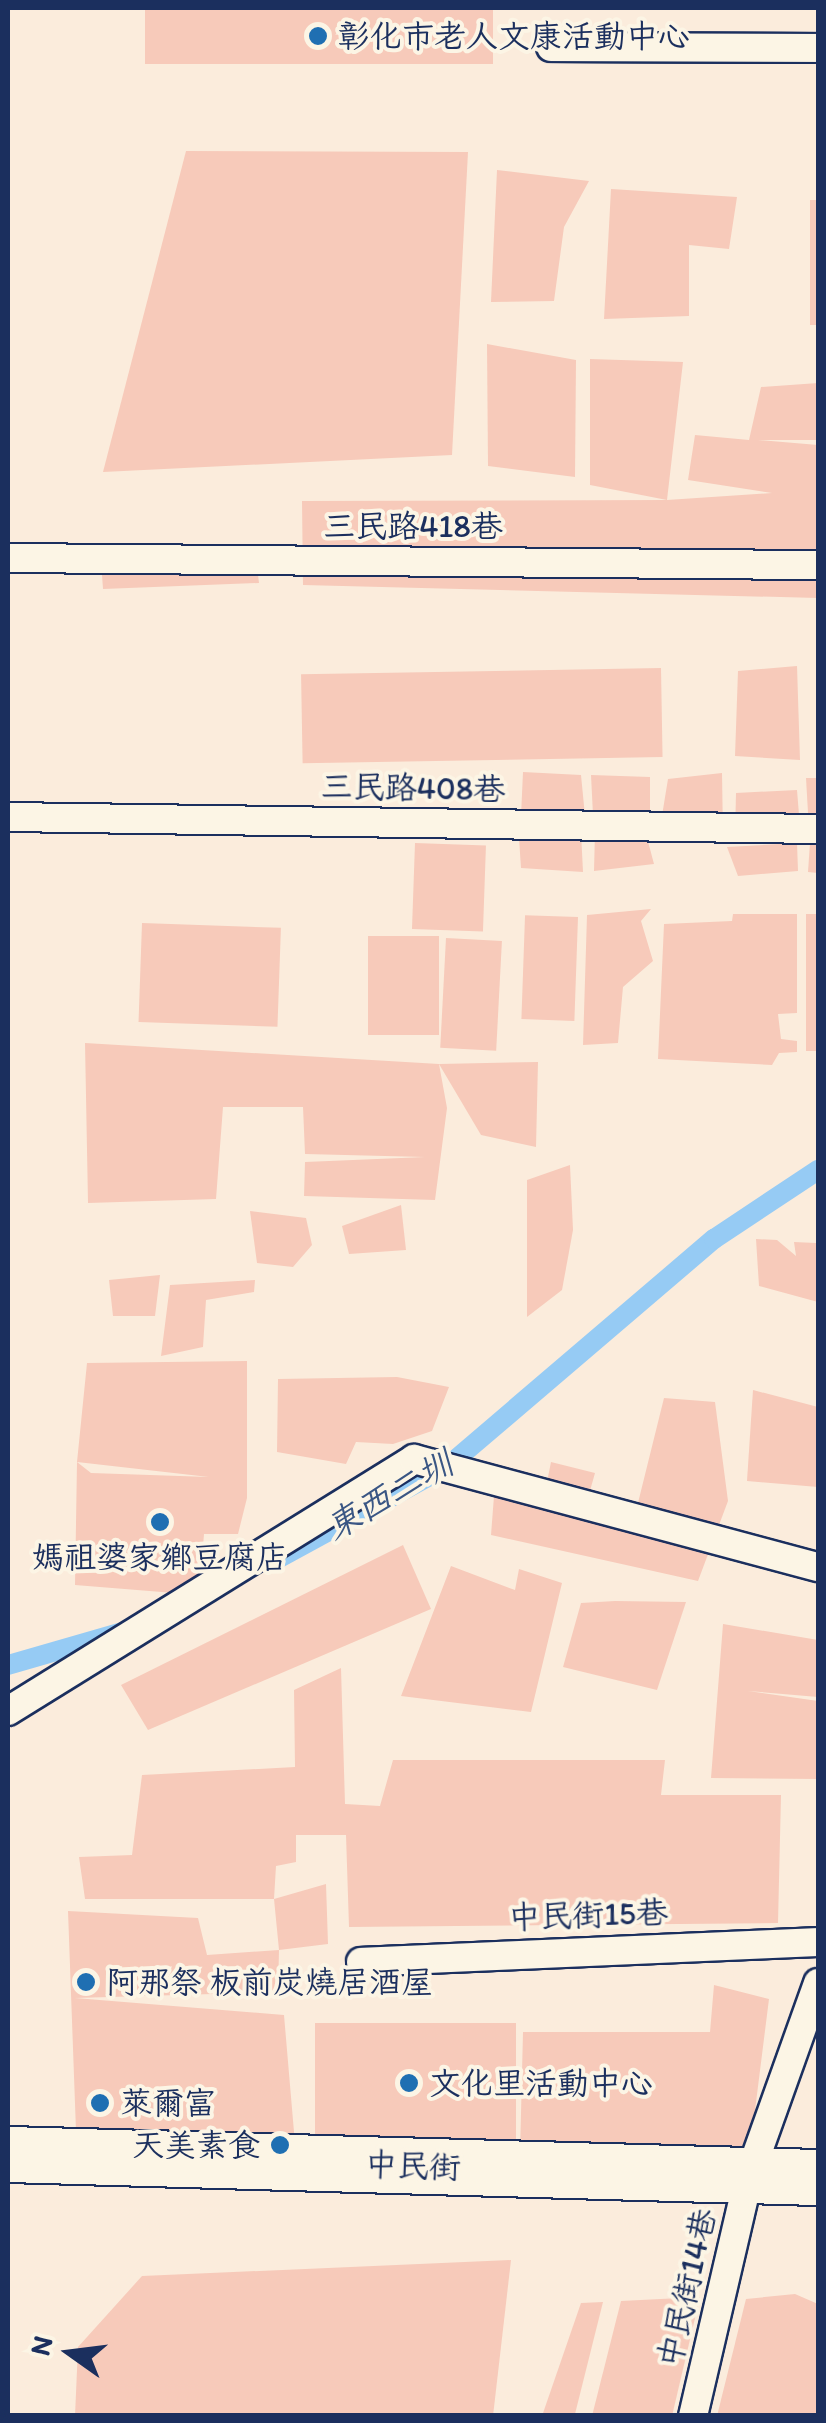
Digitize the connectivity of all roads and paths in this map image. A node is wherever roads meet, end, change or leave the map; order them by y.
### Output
1 (550, 47) dead end
2 (818, 48) edge
3 (8, 558) edge
4 (818, 565) edge
5 (8, 817) edge
6 (818, 828) edge
7 (818, 1567) edge
8 (8, 1712) edge
9 (818, 1942) edge
10 (361, 1962) dead end
11 (818, 1983) edge
12 (8, 2154) edge
13 (749, 2176) junction
14 (818, 2177) edge
15 (693, 2416) edge

1 - 2 lane
3 - 4 lane, 三民路418巷
5 - 6 lane, 三民路408巷
7 - 8 lane
9 - 10 lane, 中民街15巷
11 - 13 lane
12 - 13 street, 中民街
13 - 14 street, 中民街
13 - 15 lane, 中民街14巷

